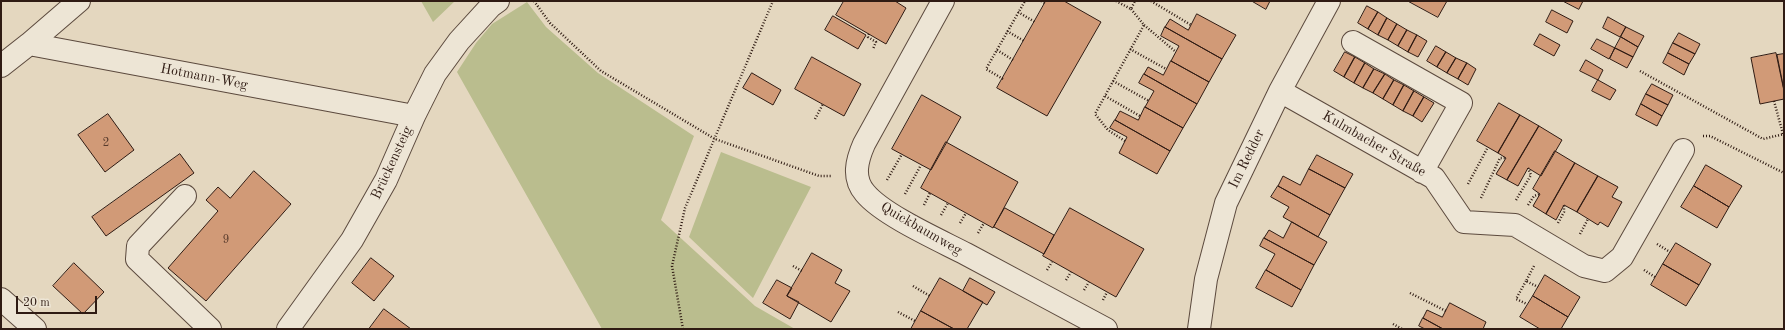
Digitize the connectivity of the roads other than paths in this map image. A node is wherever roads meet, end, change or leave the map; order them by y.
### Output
1 (79, 1) edge
2 (498, 1) edge
3 (943, 1) edge
4 (1329, 1) edge
5 (1353, 42) dead end
6 (29, 44) junction
7 (1, 66) edge
8 (1280, 91) junction
9 (414, 116) junction
10 (1683, 150) road end
11 (1422, 172) junction
12 (185, 196) dead end
13 (1, 299) edge
14 (35, 329) edge
15 (210, 329) edge
16 (288, 329) edge
17 (1106, 329) edge
18 (1199, 329) edge

1 - 6 street
2 - 9 street, Brückensteig
3 - 17 street, Quickbaumweg
4 - 8 street, Im Redder
5 - 11 street
6 - 7 street
6 - 9 street, Hotmann-Weg
8 - 11 street, Kulmbacher Straße
8 - 18 street, Im Redder
9 - 16 street, Brückensteig
10 - 11 street, Kulmbacher Straße
12 - 15 street
13 - 14 street

